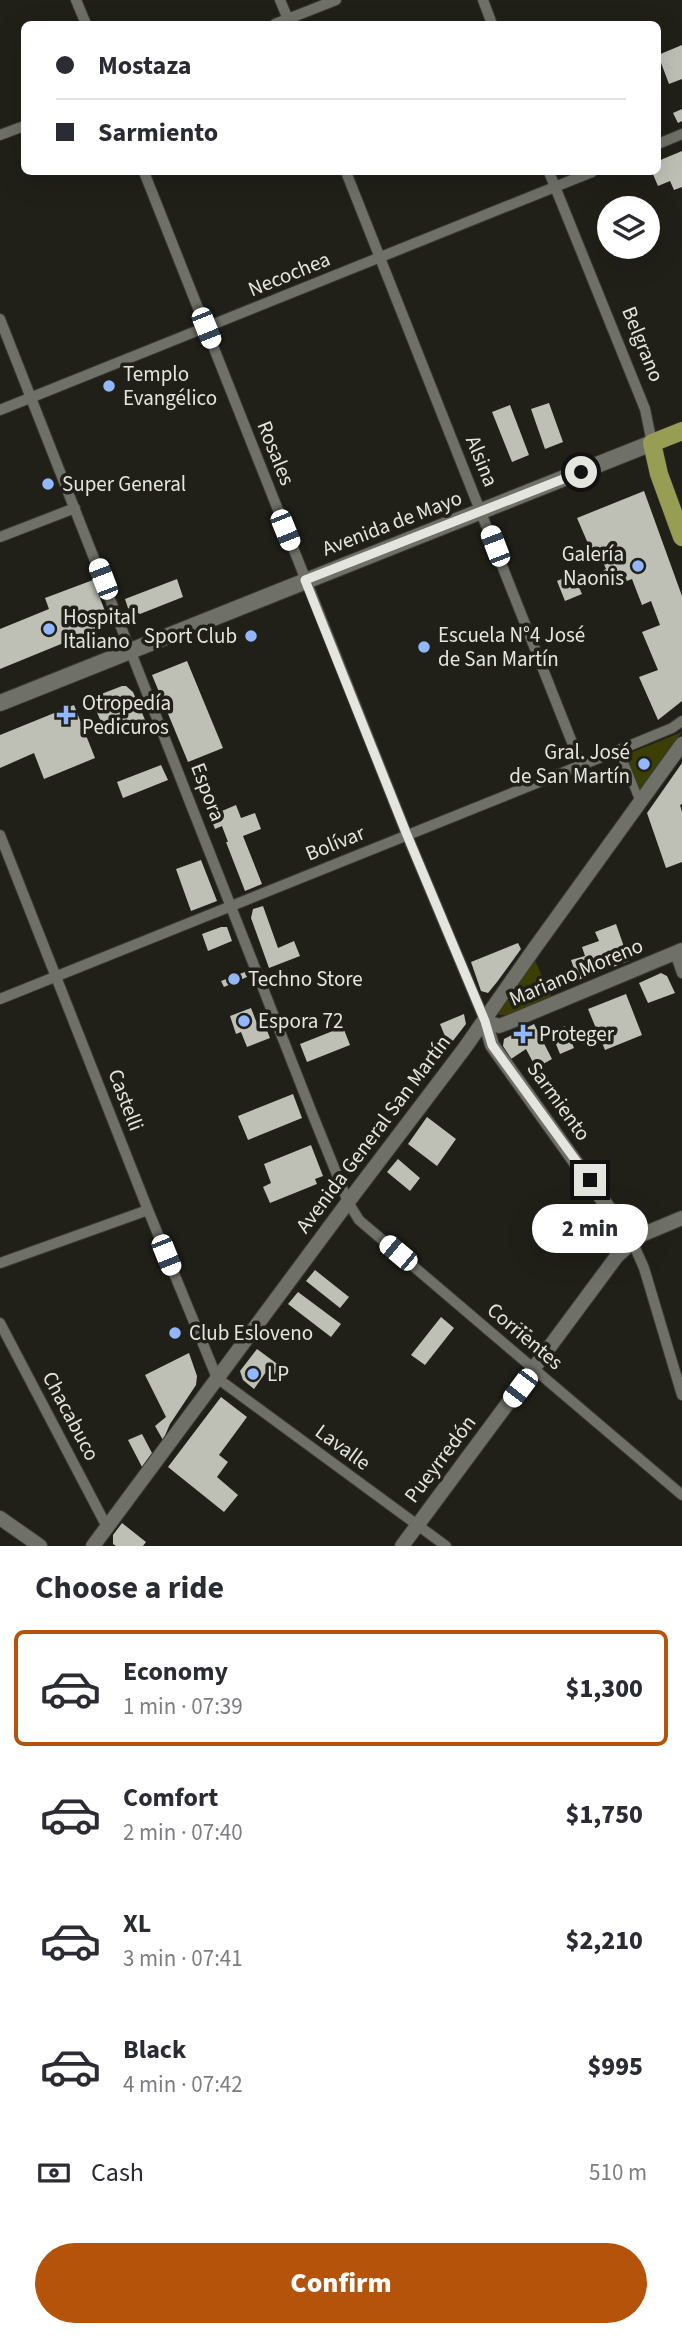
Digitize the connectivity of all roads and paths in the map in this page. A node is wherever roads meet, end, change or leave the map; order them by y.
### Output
1 (76, 0) edge
2 (280, 0) edge
3 (336, 0) edge
4 (482, 0) edge
5 (85, 21) edge
6 (289, 21) edge
7 (291, 21) edge
8 (491, 21) edge
9 (21, 126) edge
10 (682, 134) edge
11 (0, 135) edge
12 (661, 143) edge
13 (145, 175) edge
14 (347, 175) edge
15 (550, 175) edge
16 (585, 175) edge
17 (555, 187) junction
18 (379, 257) junction
19 (0, 319) edge
20 (206, 328) junction
21 (32, 398) junction
22 (0, 410) edge
23 (682, 431) edge
24 (652, 443) junction
25 (75, 508) junction
26 (482, 512) junction
27 (0, 537) edge
28 (682, 537) edge
29 (305, 580) junction
30 (131, 649) junction
31 (0, 703) edge
32 (682, 721) edge
33 (682, 744) edge
34 (619, 750) junction
35 (581, 765) junction
36 (640, 803) junction
37 (0, 835) edge
38 (407, 835) junction
39 (232, 906) junction
40 (679, 952) edge
41 (682, 973) edge
42 (58, 977) junction
43 (0, 999) edge
44 (485, 1021) junction
45 (348, 1202) junction
46 (148, 1210) junction
47 (682, 1218) edge
48 (632, 1241) junction
49 (0, 1263) edge
50 (0, 1323) edge
51 (534, 1369) junction
52 (218, 1378) junction
53 (682, 1395) edge
54 (682, 1495) edge
55 (0, 1518) edge
56 (417, 1525) junction
57 (107, 1527) junction
58 (40, 1546) edge
59 (93, 1546) edge
60 (402, 1546) edge
61 (446, 1546) edge

1 - 5 street
2 - 6 street
3 - 7 street
4 - 8 street
9 - 11 street
10 - 12 street
13 - 20 street, Rosales
14 - 18 street, Alsina
15 - 17 street, Belgrano
16 - 17 street, Necochea
17 - 18 street, Necochea
17 - 24 street, Belgrano
18 - 20 street, Necochea
18 - 26 street, Alsina
19 - 21 street, Espora
20 - 21 street, Necochea
20 - 29 street, Rosales
21 - 22 street, Necochea
21 - 25 street, Espora
23 - 24 main road, Avenida de Mayo
24 - 26 main road, Avenida de Mayo
24 - 28 main road, Belgrano
25 - 27 street
25 - 30 street, Espora
26 - 29 main road, Avenida de Mayo
26 - 35 street, Alsina
29 - 30 main road, Avenida de Mayo
29 - 38 street, Rosales
30 - 31 main road, Avenida de Mayo
30 - 39 street, Espora
32 - 34 street, Bolívar
33 - 36 street, Avenida General San Martín
34 - 35 street, Bolívar
34 - 36 street
35 - 38 street, Bolívar
36 - 44 street, Avenida General San Martín
37 - 42 street, Castelli
38 - 39 street, Bolívar
38 - 44 street, Rosales
39 - 42 street, Bolívar
39 - 45 street, Espora
40 - 41 street
40 - 44 street, Mariano Moreno
42 - 43 street, Bolívar
42 - 46 street, Castelli
44 - 45 street, Avenida General San Martín
44 - 48 street, Sarmiento
45 - 51 street, Corrientes
45 - 52 street, Avenida General San Martín
46 - 49 street
46 - 52 street, Castelli
47 - 48 street, Pueyrredón
48 - 51 street, Pueyrredón
48 - 53 street, Sarmiento
50 - 57 street, Chacabuco
51 - 54 street, Corrientes
51 - 56 street, Pueyrredón
52 - 56 street, Lavalle
52 - 57 street, Avenida General San Martín
55 - 58 street
56 - 60 street, Pueyrredón
56 - 61 street, Lavalle
57 - 59 street, Avenida General San Martín

